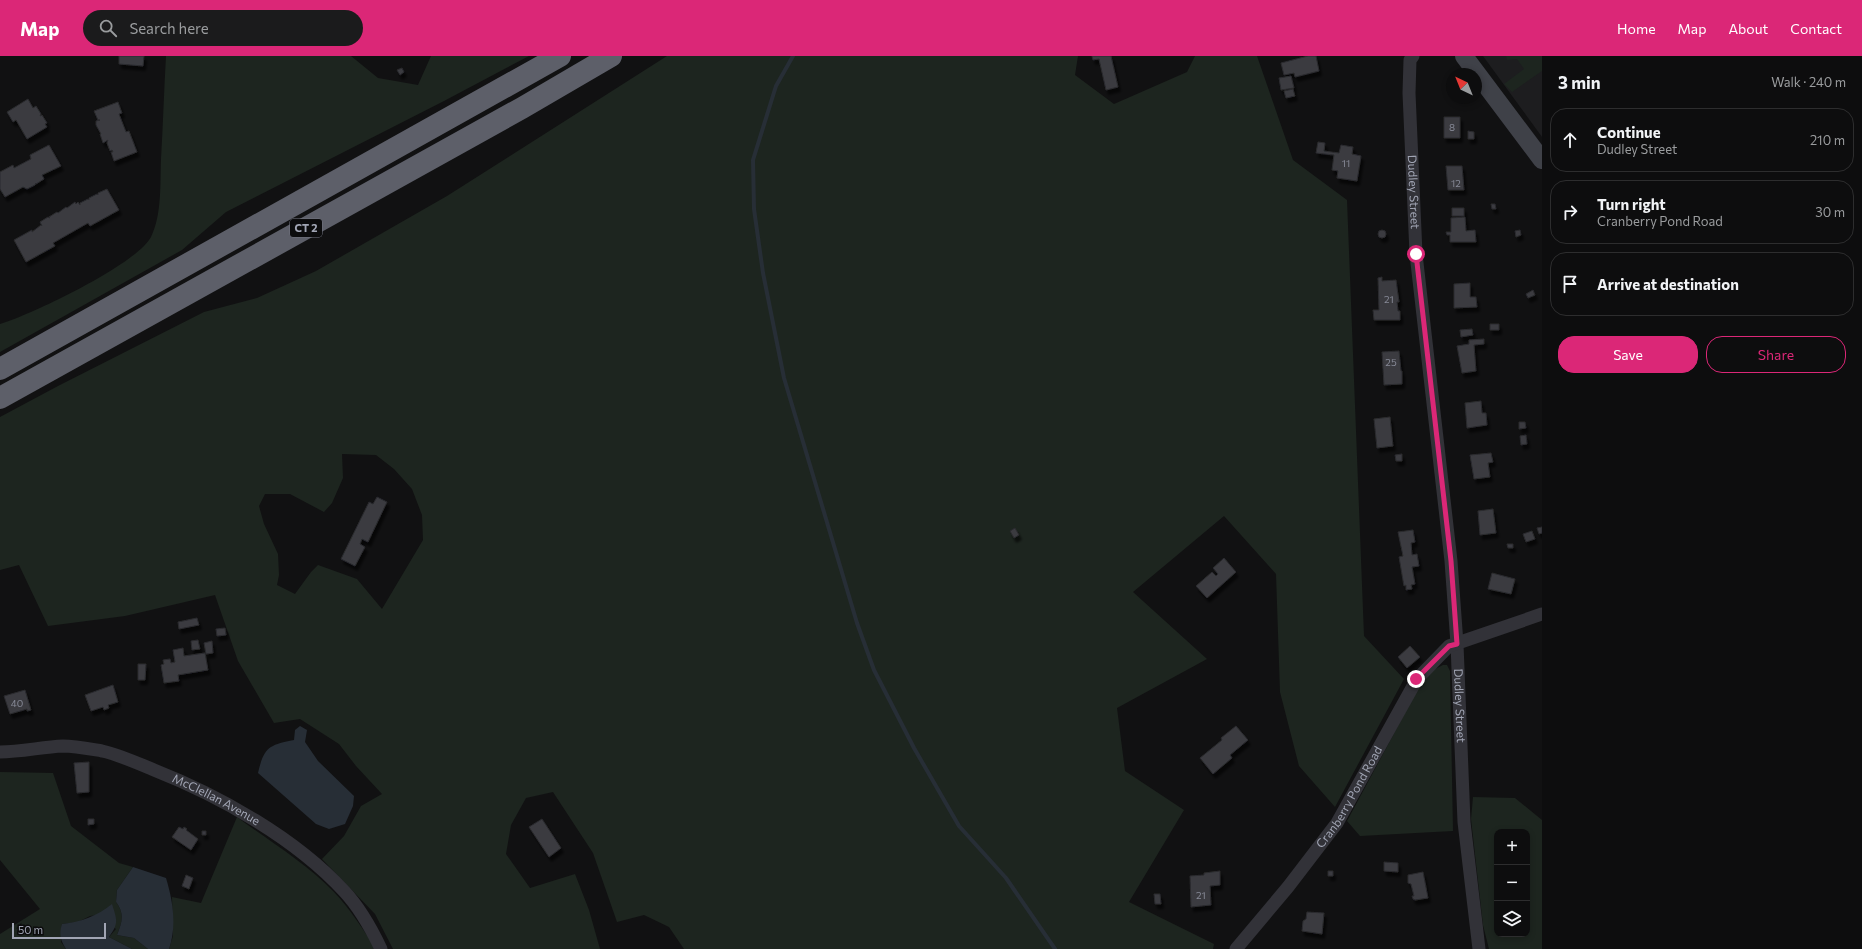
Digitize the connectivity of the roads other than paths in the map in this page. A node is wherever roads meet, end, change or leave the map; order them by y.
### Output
1 (560, 56) edge
2 (611, 56) edge
3 (1413, 56) edge
4 (1464, 56) edge
5 (1542, 160) edge
6 (0, 369) edge
7 (0, 398) edge
8 (1542, 614) edge
9 (1457, 644) junction
10 (0, 752) edge
11 (381, 949) edge
12 (1236, 949) edge
13 (1479, 949) edge

1 - 6 highway, CT 2
2 - 7 highway, CT 2
3 - 9 street, Dudley Street
4 - 5 main road
8 - 9 street, Cranberry Pond Road
9 - 12 street, Cranberry Pond Road
9 - 13 street, Dudley Street
10 - 11 street, McClellan Avenue

